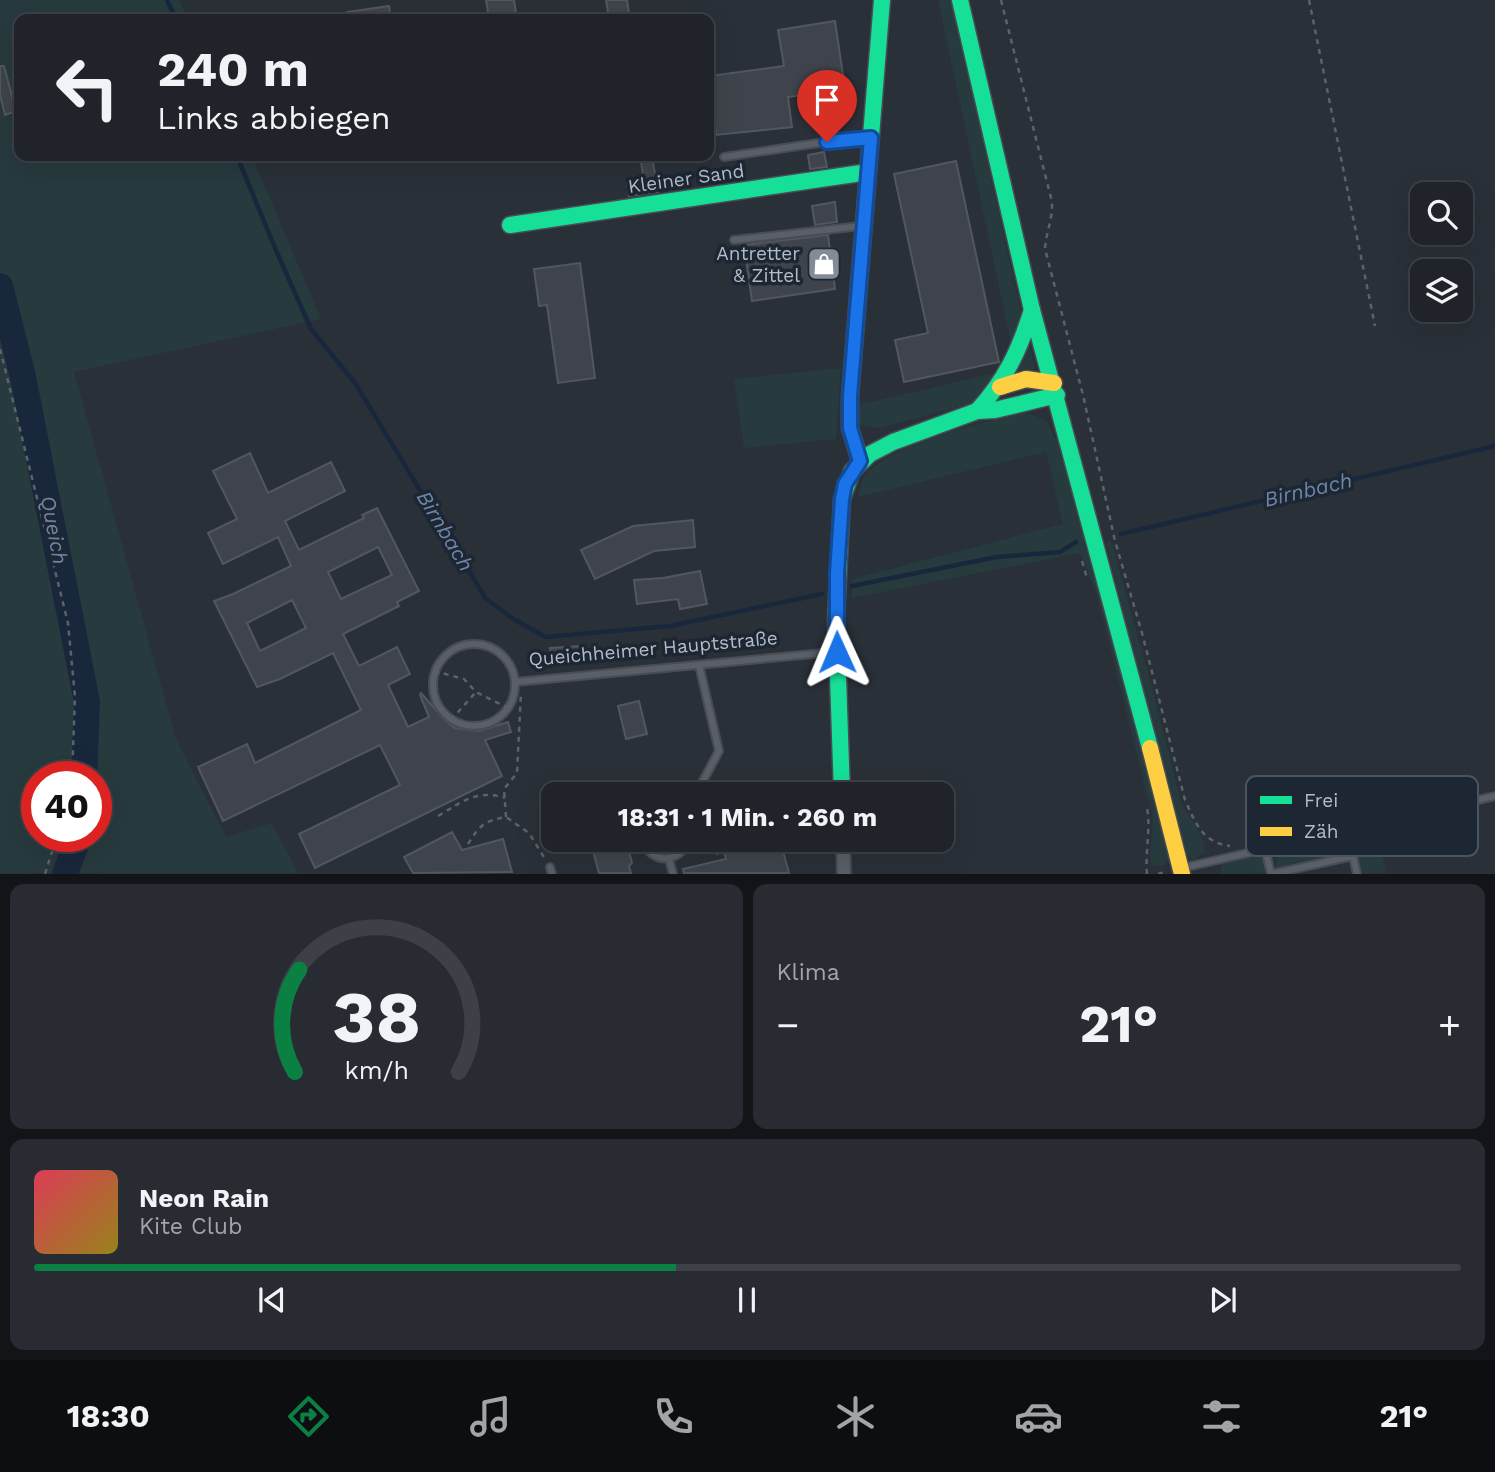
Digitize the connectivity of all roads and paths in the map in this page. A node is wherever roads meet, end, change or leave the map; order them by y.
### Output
1 (882, 0) edge
2 (960, 0) edge
3 (1001, 0) edge
4 (1309, 0) edge
5 (871, 138) junction
6 (724, 157) dead end
7 (868, 172) junction
8 (510, 225) dead end
9 (863, 226) junction
10 (734, 240) dead end
11 (1032, 310) junction
12 (1375, 326) dead end
13 (0, 349) edge
14 (1000, 387) junction
15 (1055, 389) junction
16 (977, 411) junction
17 (860, 461) junction
18 (1082, 561) dead end
19 (1089, 582) dead end
20 (837, 652) junction
21 (699, 665) junction
22 (434, 671) junction
23 (518, 682) junction
24 (476, 692) junction
25 (508, 708) junction
26 (451, 720) junction
27 (73, 761) edge
28 (702, 782) edge
29 (842, 782) edge
30 (505, 798) junction
31 (1147, 805) dead end
32 (438, 816) dead end
33 (506, 817) junction
34 (468, 844) dead end
35 (1236, 847) dead end
36 (52, 852) edge
37 (649, 852) edge
38 (682, 852) edge
39 (716, 852) edge
40 (843, 852) edge
41 (1246, 854) edge
42 (1267, 856) edge
43 (669, 859) junction
44 (720, 859) dead end
45 (551, 870) edge
46 (1181, 871) edge
47 (45, 873) edge
48 (673, 873) edge
49 (844, 873) edge
50 (1147, 873) edge
51 (1271, 873) edge
52 (1357, 873) edge

1 - 5 street
2 - 11 street
3 - 35 path
4 - 12 path
5 - 6 lane
5 - 7 street
7 - 8 street, Kleiner Sand
7 - 9 street
9 - 10 lane
9 - 17 street
11 - 14 street
11 - 15 street
13 - 27 path
14 - 15 street
14 - 16 street
15 - 16 street
15 - 46 street
16 - 17 street
17 - 20 street
18 - 19 path
20 - 21 lane, Queichheimer Hauptstraße
20 - 29 street
21 - 23 lane, Queichheimer Hauptstraße
21 - 28 lane
22 - 23 lane
22 - 24 path
22 - 26 lane
23 - 25 lane
23 - 30 path
24 - 25 path
24 - 26 path
25 - 26 lane
30 - 32 path
30 - 33 path
31 - 50 path
33 - 34 path
33 - 45 path
36 - 47 path
37 - 43 lane
38 - 43 lane
39 - 44 path
40 - 49 street
41 - 46 lane
42 - 51 lane
43 - 48 lane
51 - 52 lane

